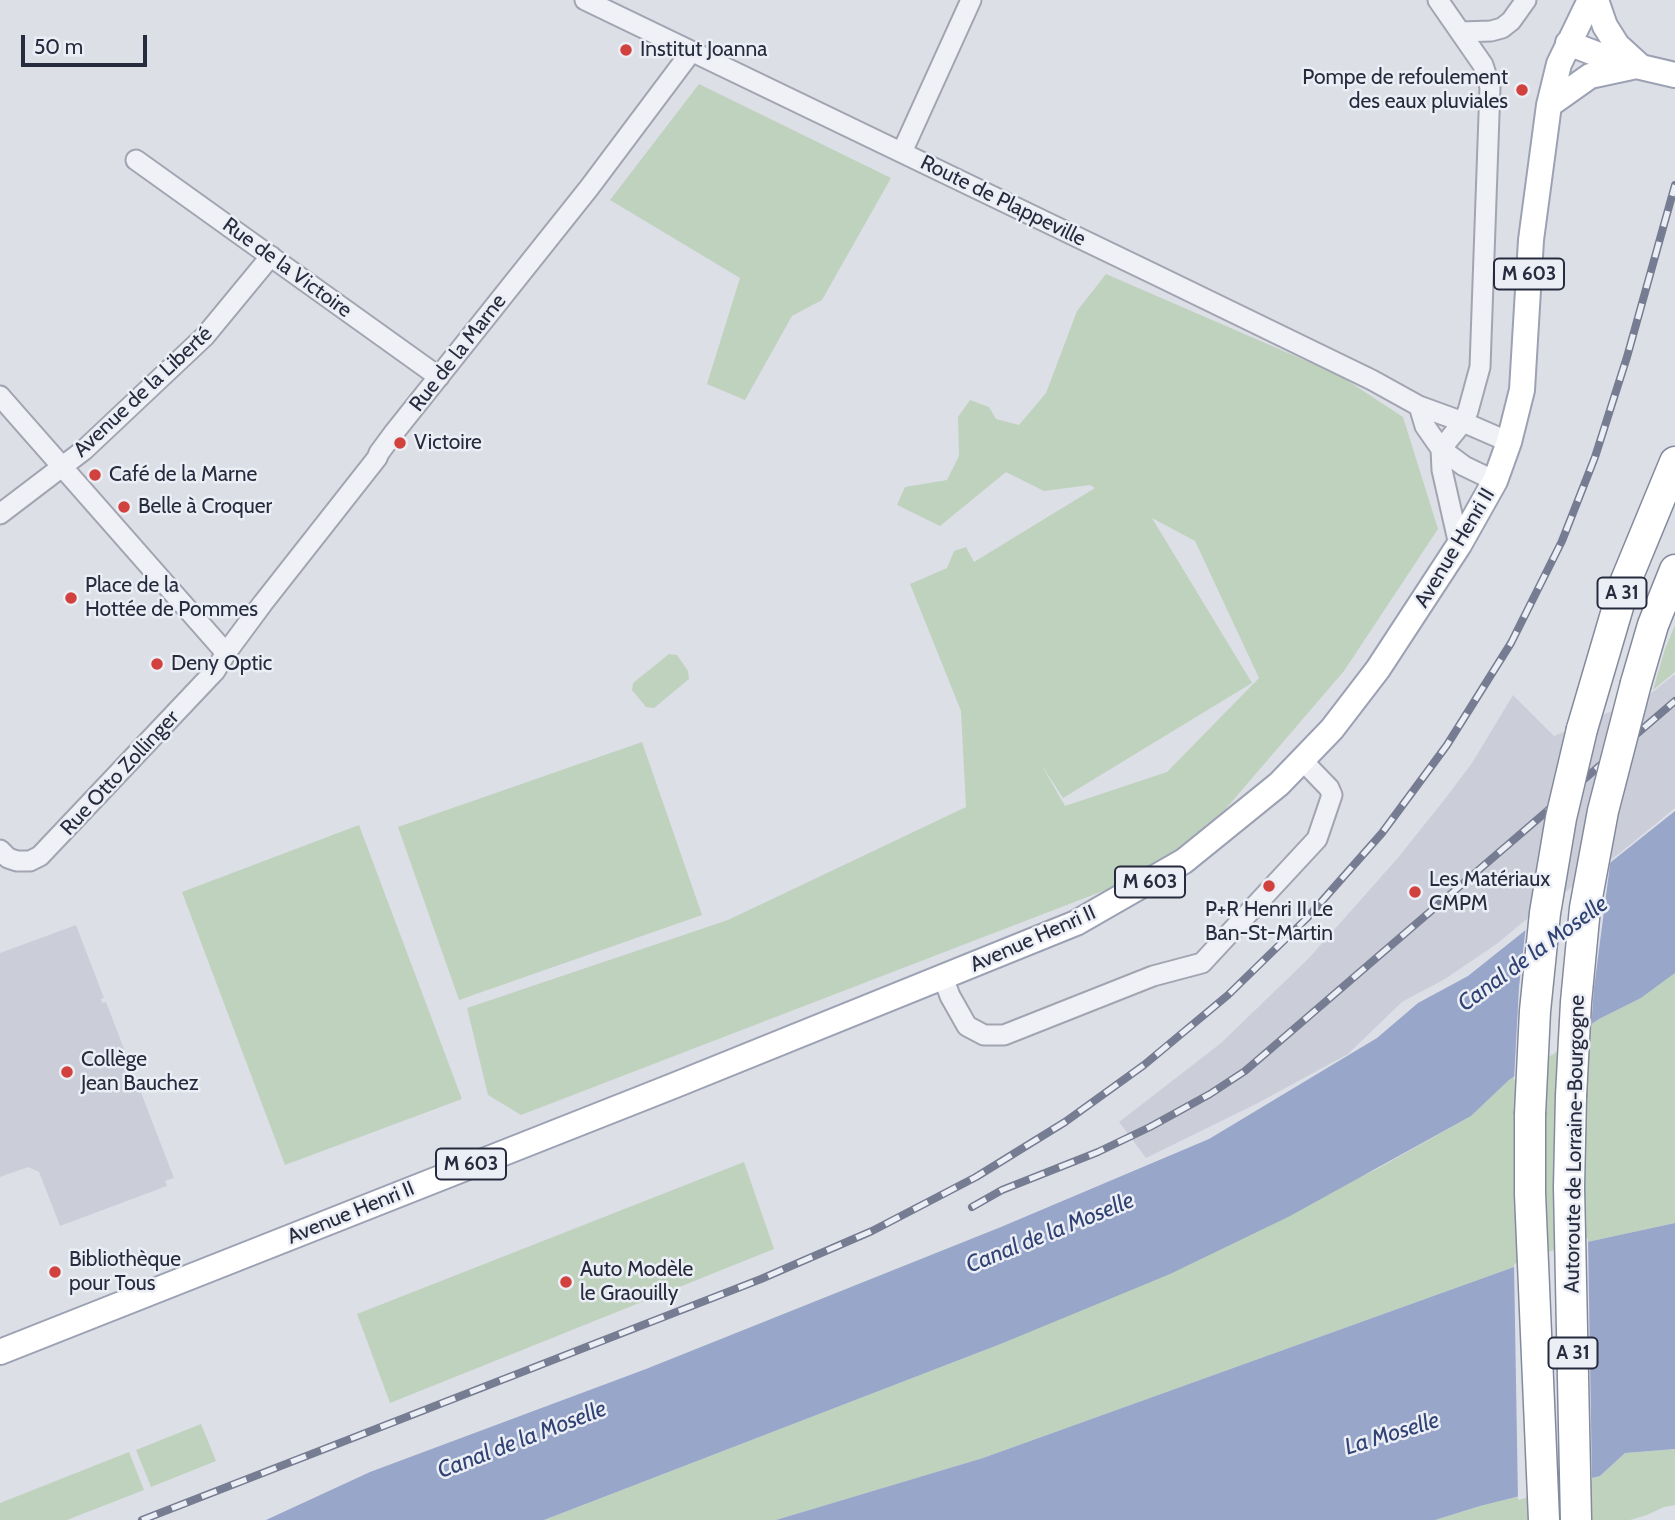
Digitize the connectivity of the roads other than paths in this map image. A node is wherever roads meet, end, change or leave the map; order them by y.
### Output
1 (585, 0) edge
2 (971, 0) edge
3 (1438, 0) edge
4 (1526, 0) edge
5 (1591, 0) edge
6 (1596, 0) edge
7 (1461, 32) junction
8 (1568, 43) junction
9 (691, 52) junction
10 (1640, 66) junction
11 (1675, 75) edge
12 (1549, 105) junction
13 (902, 152) junction
14 (136, 160) dead end
15 (271, 256) junction
16 (439, 377) junction
17 (0, 396) edge
18 (1419, 406) junction
19 (1462, 422) junction
20 (1509, 442) junction
21 (1441, 449) junction
22 (1675, 462) edge
23 (61, 468) junction
24 (1495, 481) junction
25 (0, 514) edge
26 (1459, 545) junction
27 (1675, 570) edge
28 (226, 653) junction
29 (1302, 760) junction
30 (0, 849) edge
31 (943, 977) junction
32 (0, 1352) edge
33 (1544, 1520) edge
34 (1576, 1520) edge

1 - 9 street, Route de Plappeville
2 - 13 street
3 - 7 street
4 - 7 street
5 - 8 main road, Avenue Henri II
6 - 10 main road
7 - 19 street
8 - 10 main road
8 - 12 main road, Avenue Henri II / M 603
9 - 13 street, Route de Plappeville
9 - 16 street, Rue de la Marne
10 - 11 main road
10 - 12 main road
12 - 20 main road, Avenue Henri II / M 603
13 - 18 street, Route de Plappeville
14 - 15 street, Rue de la Victoire
15 - 16 street, Rue de la Victoire
15 - 23 street, Avenue de la Liberté
16 - 28 street, Rue de la Marne
17 - 23 street
18 - 19 street, Route de Plappeville
18 - 21 street
19 - 20 street, Route de Plappeville
19 - 21 street
20 - 24 main road, Avenue Henri II / M 603
21 - 24 street
21 - 26 street
22 - 33 highway, Autoroute de Lorraine-Bourgogne / A 31, bridge
23 - 25 street, Avenue de la Liberté
23 - 28 street
24 - 26 main road, Avenue Henri II / M 603
26 - 29 main road, Avenue Henri II / M 603
27 - 34 highway, Autoroute de Lorraine-Bourgogne / A 31, bridge
28 - 30 street, Rue Otto Zollinger
29 - 31 main road, Avenue Henri II / M 603
29 - 31 street
31 - 32 main road, Avenue Henri II / M 603

